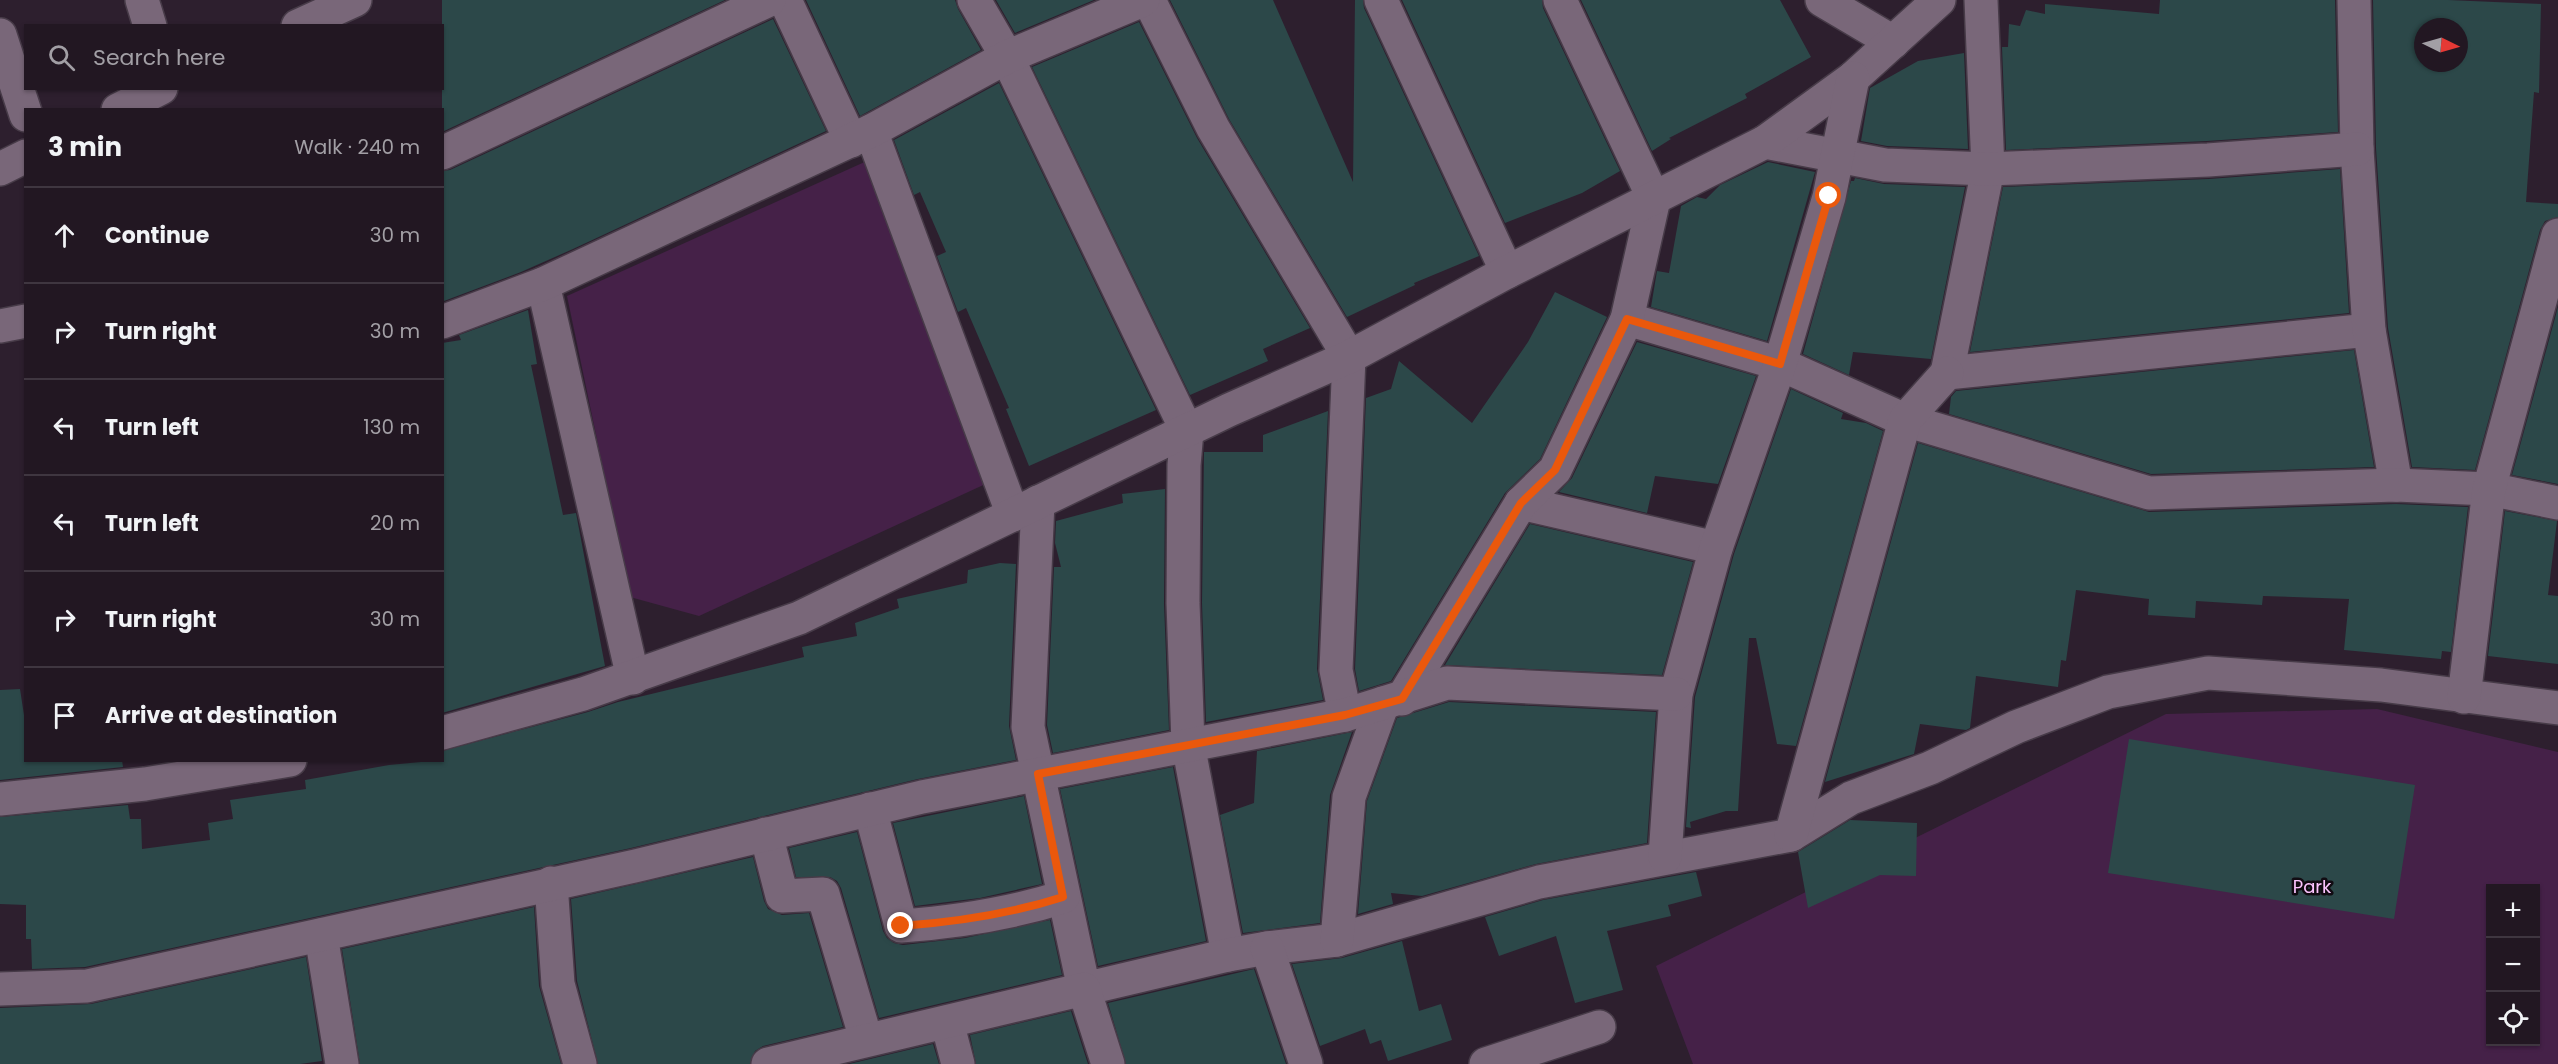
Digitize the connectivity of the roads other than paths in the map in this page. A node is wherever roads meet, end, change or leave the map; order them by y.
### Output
1 (142, 0) edge
2 (355, 0) edge
3 (769, 0) edge
4 (785, 0) edge
5 (974, 0) edge
6 (1143, 0) edge
7 (1149, 0) edge
8 (1381, 0) edge
9 (1560, 0) edge
10 (1822, 0) edge
11 (1939, 0) edge
12 (1981, 0) edge
13 (2354, 0) edge
14 (149, 24) edge
15 (302, 24) edge
16 (0, 35) edge
17 (1893, 42) junction
18 (1008, 57) junction
19 (1853, 78) junction
20 (157, 90) edge
21 (168, 90) edge
22 (122, 108) edge
23 (170, 108) edge
24 (24, 109) edge
25 (861, 136) junction
26 (1765, 142) junction
27 (2357, 149) junction
28 (444, 152) edge
29 (1839, 156) junction
30 (24, 157) edge
31 (0, 169) edge
32 (1988, 169) junction
33 (1654, 199) junction
34 (2558, 235) edge
35 (1508, 272) junction
36 (543, 284) junction
37 (1627, 319) junction
38 (24, 321) edge
39 (444, 321) edge
40 (0, 326) edge
41 (2370, 330) junction
42 (1349, 357) junction
43 (1780, 364) junction
44 (1947, 373) junction
45 (1905, 420) junction
46 (1187, 431) junction
47 (2396, 485) junction
48 (2489, 489) junction
49 (1521, 503) junction
50 (2558, 503) edge
51 (1025, 509) junction
52 (1716, 548) junction
53 (633, 678) junction
54 (1676, 694) junction
55 (2464, 697) junction
56 (1392, 701) junction
57 (2558, 708) edge
58 (1345, 715) junction
59 (444, 733) edge
60 (1188, 744) junction
61 (265, 762) edge
62 (142, 772) edge
63 (1038, 774) junction
64 (0, 799) edge
65 (870, 809) junction
66 (766, 834) junction
67 (1791, 835) junction
68 (1665, 857) junction
69 (551, 883) junction
70 (1063, 897) junction
71 (321, 934) junction
72 (1337, 940) junction
73 (1267, 948) junction
74 (1228, 955) junction
75 (1084, 988) junction
76 (0, 989) edge
77 (947, 1022) junction
78 (1599, 1027) dead end
79 (866, 1040) junction
80 (788, 1062) edge
81 (342, 1064) edge
82 (580, 1064) edge
83 (958, 1064) edge
84 (1108, 1064) edge
85 (1306, 1064) edge
86 (1486, 1064) edge

1 - 14 street
2 - 15 street
3 - 28 street
4 - 25 street
5 - 18 street
6 - 18 street
7 - 42 street
8 - 35 street
9 - 33 street
10 - 17 street
11 - 17 street
12 - 32 street
13 - 27 street
16 - 24 street
17 - 19 street
18 - 25 street
18 - 46 street
19 - 26 street
19 - 29 street
20 - 22 street
21 - 23 street
25 - 36 street
25 - 51 street
26 - 29 street
26 - 33 street
27 - 32 street
27 - 41 street
29 - 32 street
29 - 43 street
30 - 31 street
32 - 44 street
33 - 35 street
33 - 37 street
34 - 48 street
35 - 42 street
36 - 39 street
36 - 53 street
37 - 43 street
37 - 49 street
38 - 40 street
41 - 44 street
41 - 47 street
42 - 46 street
42 - 58 street
43 - 45 street
43 - 52 street
44 - 45 street
45 - 47 street
45 - 67 street
46 - 51 street
46 - 60 street
47 - 48 street
48 - 50 street
48 - 55 street
49 - 52 street
49 - 56 street
51 - 53 street
51 - 63 street
52 - 54 street
53 - 59 street
54 - 56 street
54 - 68 street
55 - 57 street
55 - 67 street
56 - 58 street
56 - 72 street
58 - 60 street
60 - 63 street
60 - 74 street
61 - 62 street
62 - 64 street
63 - 65 street
63 - 70 street
65 - 66 street
65 - 70 street
66 - 69 street
66 - 79 street
67 - 68 street
68 - 72 street
69 - 71 street
69 - 82 street
70 - 75 street
71 - 76 street
71 - 81 street
72 - 73 street
73 - 74 street
73 - 85 street
74 - 75 street
75 - 77 street
75 - 84 street
77 - 79 street
77 - 83 street
78 - 86 street
79 - 80 street

